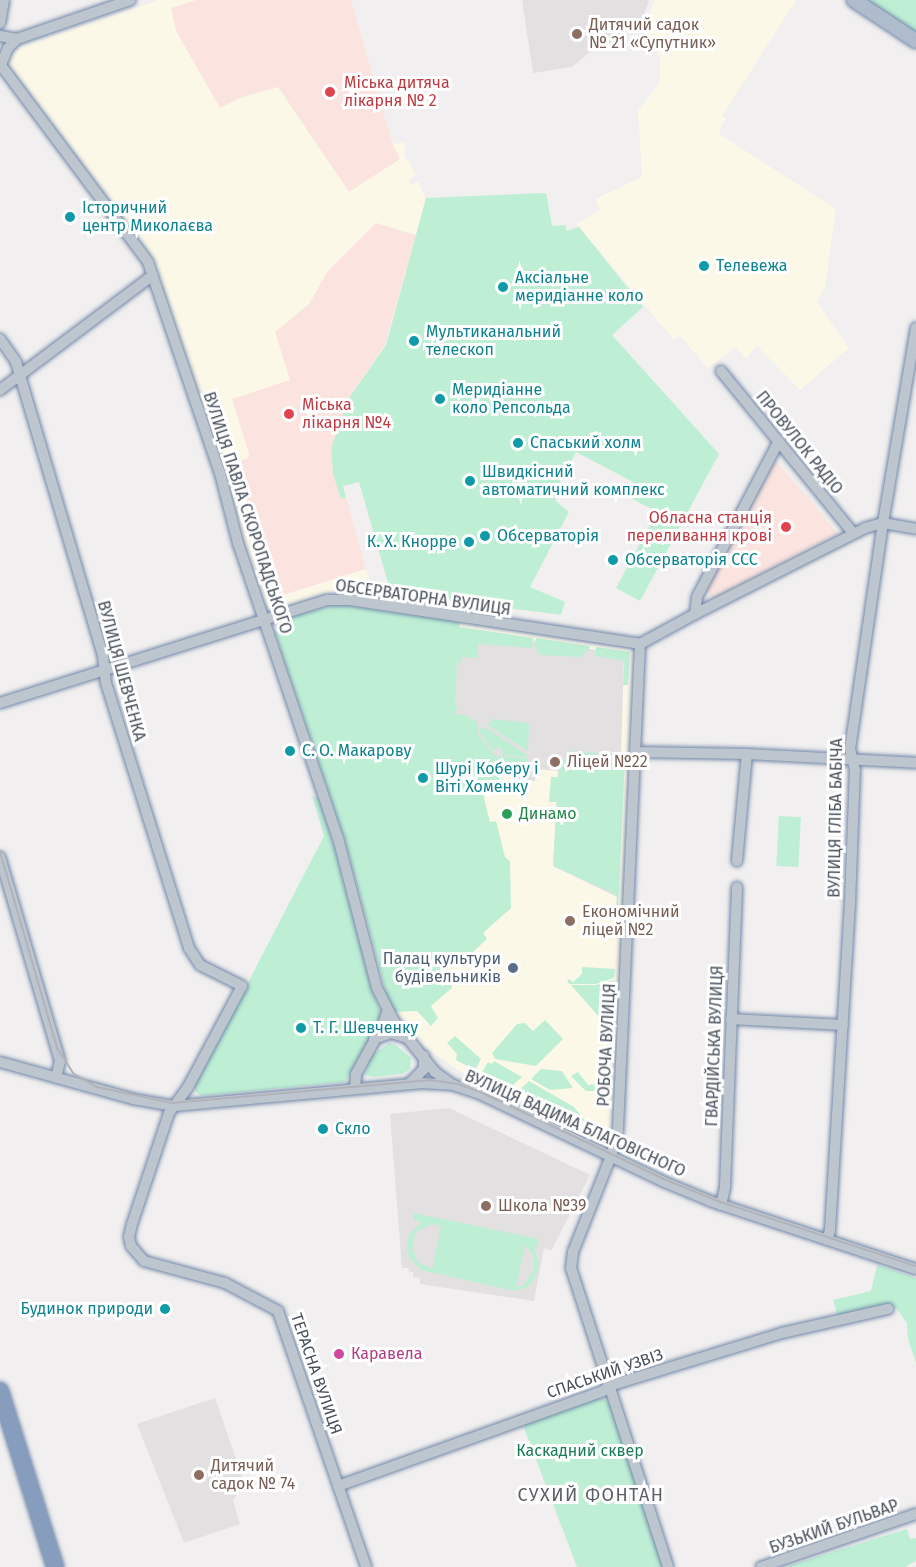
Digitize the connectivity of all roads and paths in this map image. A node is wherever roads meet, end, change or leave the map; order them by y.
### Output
1 (4, 0) edge
2 (130, 0) edge
3 (854, 0) edge
4 (0, 3) edge
5 (0, 23) edge
6 (0, 36) edge
7 (17, 39) junction
8 (916, 41) edge
9 (0, 64) edge
10 (153, 275) junction
11 (916, 328) edge
12 (0, 339) edge
13 (915, 349) edge
14 (721, 371) dead end
15 (19, 375) junction
16 (0, 390) edge
17 (779, 441) junction
18 (883, 523) junction
19 (916, 529) edge
20 (853, 533) junction
21 (695, 614) junction
22 (264, 618) junction
23 (640, 644) junction
24 (104, 670) junction
25 (0, 703) edge
26 (636, 752) junction
27 (747, 754) junction
28 (853, 759) junction
29 (916, 763) edge
30 (0, 857) edge
31 (736, 861) dead end
32 (737, 887) dead end
33 (242, 986) joint
34 (387, 1012) junction
35 (731, 1019) junction
36 (843, 1024) junction
37 (374, 1039) junction
38 (411, 1040) junction
39 (424, 1055) junction
40 (0, 1062) edge
41 (56, 1078) junction
42 (409, 1084) junction
43 (453, 1085) junction
44 (356, 1089) junction
45 (174, 1106) junction
46 (611, 1156) junction
47 (721, 1204) junction
48 (827, 1240) junction
49 (916, 1269) edge
50 (888, 1309) dead end
51 (609, 1386) junction
52 (0, 1391) edge
53 (338, 1486) junction
54 (916, 1514) edge
55 (55, 1567) edge
56 (366, 1567) edge
57 (668, 1567) edge
58 (761, 1567) edge

1 - 4 street
1 - 5 street
2 - 7 street
3 - 8 main road
6 - 7 street
7 - 9 street
9 - 10 street, ВУЛИЦЯ ПАВЛА СКОРОПАДСЬКОГО
10 - 15 street
10 - 22 street, ВУЛИЦЯ ПАВЛА СКОРОПАДСЬКОГО
11 - 13 street, ВУЛИЦЯ ГЛІБА БАБІЧА
12 - 15 street, ВУЛИЦЯ ШЕВЧЕНКА
13 - 18 street, ВУЛИЦЯ ГЛІБА БАБІЧА
14 - 17 street, ПРОВУЛОК РАДІО
15 - 16 street
15 - 24 street, ВУЛИЦЯ ШЕВЧЕНКА
17 - 20 street, ПРОВУЛОК РАДІО
17 - 21 street
18 - 19 street
18 - 20 street
18 - 28 street, ВУЛИЦЯ ГЛІБА БАБІЧА
20 - 21 street
21 - 23 street
22 - 23 street, ОБСЕРВАТОРНА ВУЛИЦЯ
22 - 24 street, ОБСЕРВАТОРНА ВУЛИЦЯ
22 - 34 street, ВУЛИЦЯ ПАВЛА СКОРОПАДСЬКОГО
23 - 26 street, РОБОЧА ВУЛИЦЯ
24 - 25 street, ОБСЕРВАТОРНА ВУЛИЦЯ
24 - 33 street, ВУЛИЦЯ ШЕВЧЕНКА
26 - 27 street
26 - 46 street, РОБОЧА ВУЛИЦЯ
27 - 28 street
27 - 31 street
28 - 29 street
28 - 36 street, ВУЛИЦЯ ГЛІБА БАБІЧА
30 - 41 street
32 - 35 street, ГВАРДІЙСЬКА ВУЛИЦЯ
33 - 45 street, ТЕРАСНА ВУЛИЦЯ
34 - 37 street
34 - 38 street, ВУЛИЦЯ ПАВЛА СКОРОПАДСЬКОГО
35 - 36 street
35 - 47 street, ГВАРДІЙСЬКА ВУЛИЦЯ
36 - 48 street, ВУЛИЦЯ ГЛІБА БАБІЧА
37 - 38 street
37 - 44 street
38 - 39 street, ВУЛИЦЯ ПАВЛА СКОРОПАДСЬКОГО
39 - 42 street
39 - 43 street, ВУЛИЦЯ ПАВЛА СКОРОПАДСЬКОГО
40 - 41 street, ВУЛИЦЯ ВАДИМА БЛАГОВІСНОГО
41 - 45 street, ВУЛИЦЯ ВАДИМА БЛАГОВІСНОГО
42 - 43 street, ВУЛИЦЯ ВАДИМА БЛАГОВІСНОГО
42 - 44 street, ВУЛИЦЯ ВАДИМА БЛАГОВІСНОГО
43 - 46 street, ВУЛИЦЯ ВАДИМА БЛАГОВІСНОГО
44 - 45 street, ВУЛИЦЯ ВАДИМА БЛАГОВІСНОГО
45 - 53 street, ТЕРАСНА ВУЛИЦЯ
46 - 47 street, ВУЛИЦЯ ВАДИМА БЛАГОВІСНОГО
46 - 51 street, РОБОЧА ВУЛИЦЯ
47 - 48 street, ВУЛИЦЯ ВАДИМА БЛАГОВІСНОГО
48 - 49 street, ВУЛИЦЯ ВАДИМА БЛАГОВІСНОГО
50 - 51 street, СПАСЬКИЙ УЗВІЗ
51 - 53 street, СПАСЬКИЙ УЗВІЗ
51 - 57 street, РОБОЧА ВУЛИЦЯ
52 - 55 highway
53 - 56 street, ТЕРАСНА ВУЛИЦЯ
54 - 58 street, БУЗЬКИЙ БУЛЬВАР

